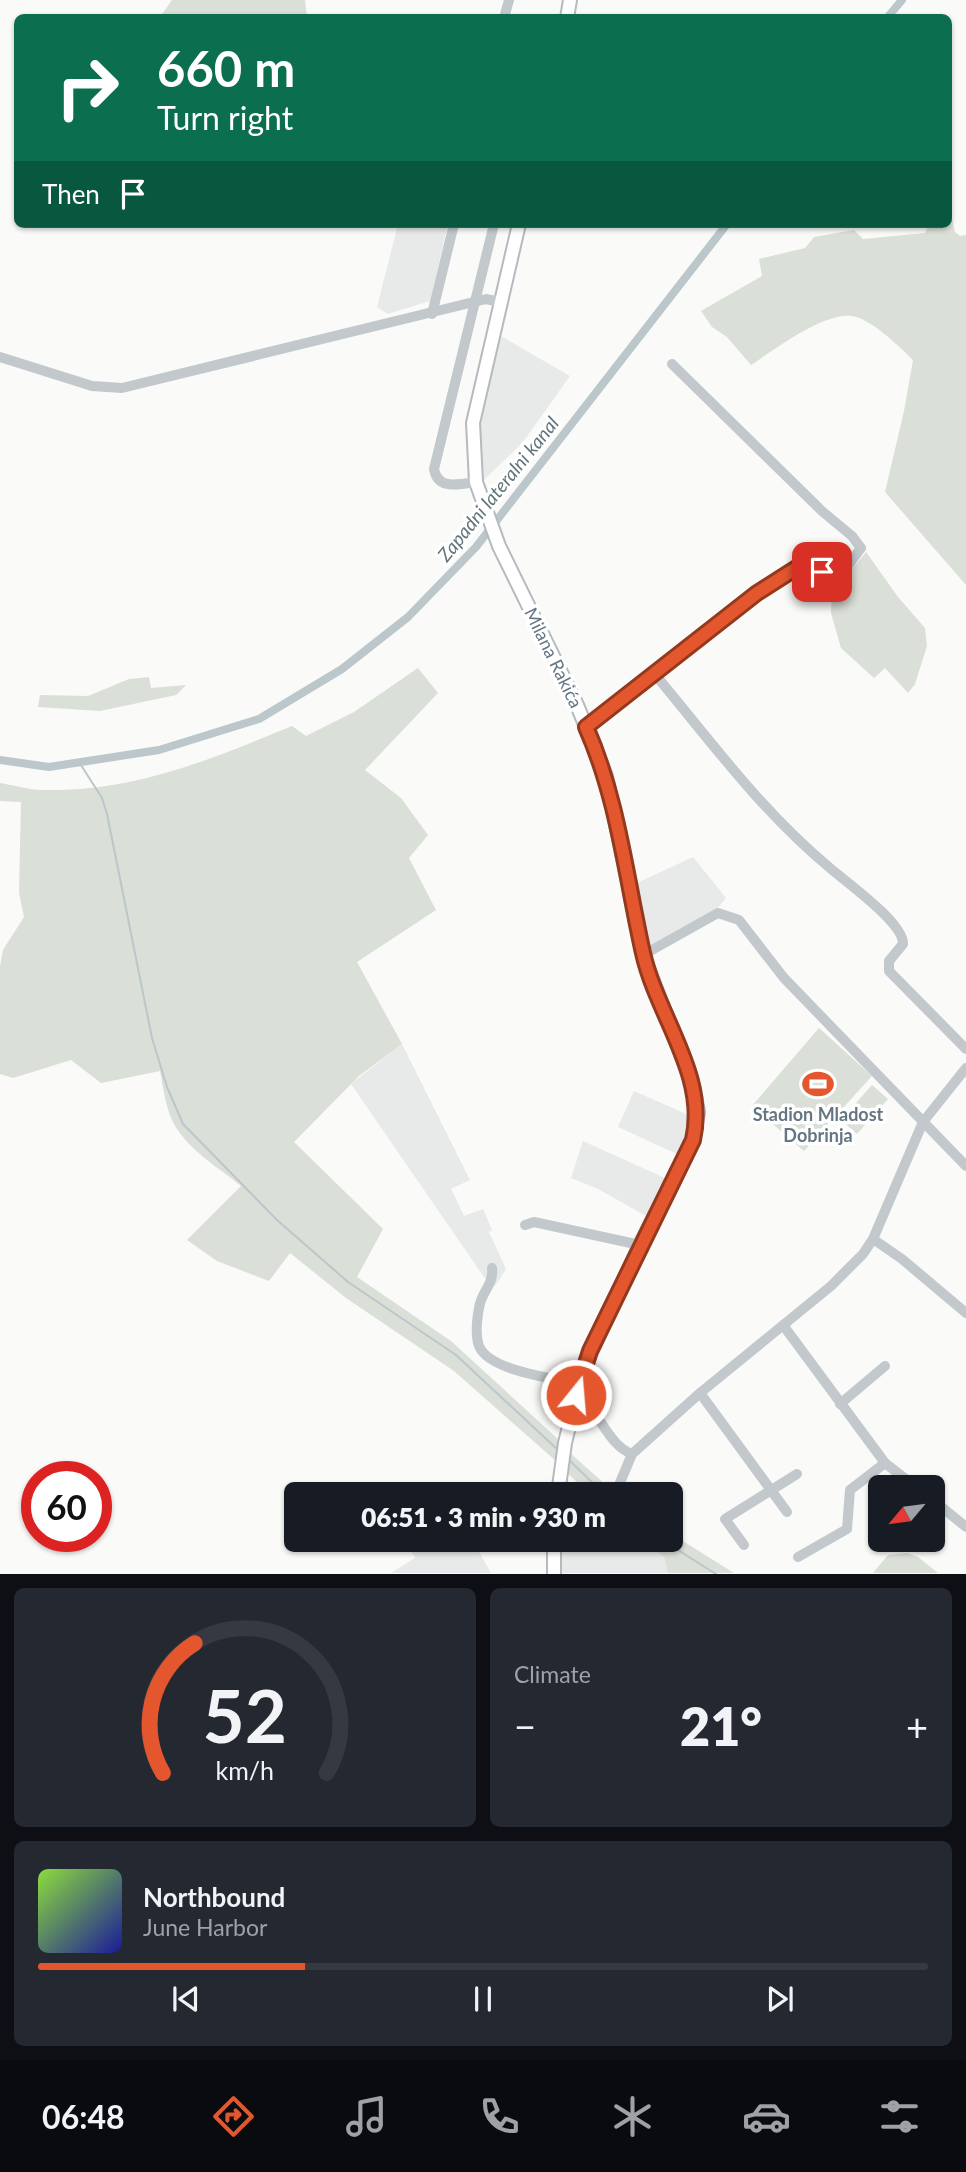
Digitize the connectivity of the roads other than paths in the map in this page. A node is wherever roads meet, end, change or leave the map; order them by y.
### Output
1 (453, 228) edge
2 (493, 228) edge
3 (518, 228) edge
4 (500, 302) junction
5 (474, 304) junction
6 (432, 314) junction
7 (0, 357) edge
8 (672, 363) dead end
9 (476, 482) junction
10 (653, 672) junction
11 (586, 727) junction
12 (643, 955) junction
13 (966, 1049) edge
14 (966, 1068) edge
15 (923, 1122) junction
16 (938, 1137) junction
17 (911, 1146) junction
18 (966, 1166) edge
19 (525, 1225) dead end
20 (873, 1239) junction
21 (640, 1245) junction
22 (492, 1268) dead end
23 (966, 1313) edge
24 (783, 1325) junction
25 (885, 1366) dead end
26 (577, 1390) junction
27 (700, 1393) junction
28 (840, 1404) junction
29 (632, 1454) junction
30 (885, 1463) junction
31 (797, 1474) dead end
32 (900, 1475) edge
33 (559, 1482) edge
34 (620, 1482) edge
35 (771, 1489) junction
36 (945, 1510) edge
37 (788, 1511) dead end
38 (966, 1527) edge
39 (744, 1545) dead end
40 (553, 1552) edge
41 (799, 1557) dead end
42 (552, 1572) edge

1 - 6 street
2 - 5 street
3 - 4 main road
4 - 5 street
4 - 9 main road
5 - 6 street
5 - 9 street
6 - 7 street
8 - 10 street
9 - 11 main road, Milana Rakića
10 - 11 street
10 - 13 street
11 - 12 main road, Milana Rakića
12 - 15 street
12 - 21 main road, Milana Rakića
14 - 15 street
15 - 16 street
15 - 17 street
16 - 17 street
16 - 18 street
17 - 20 street
19 - 21 street
20 - 23 street
20 - 24 street
21 - 26 main road, Milana Rakića
22 - 26 street
24 - 27 street
24 - 28 street
25 - 28 street
26 - 29 street
26 - 33 main road, Milana Rakića
27 - 29 street
27 - 35 street
28 - 30 street
29 - 34 street
30 - 32 street
30 - 41 street
31 - 35 street
35 - 37 street
35 - 39 street
36 - 38 street
40 - 42 main road

